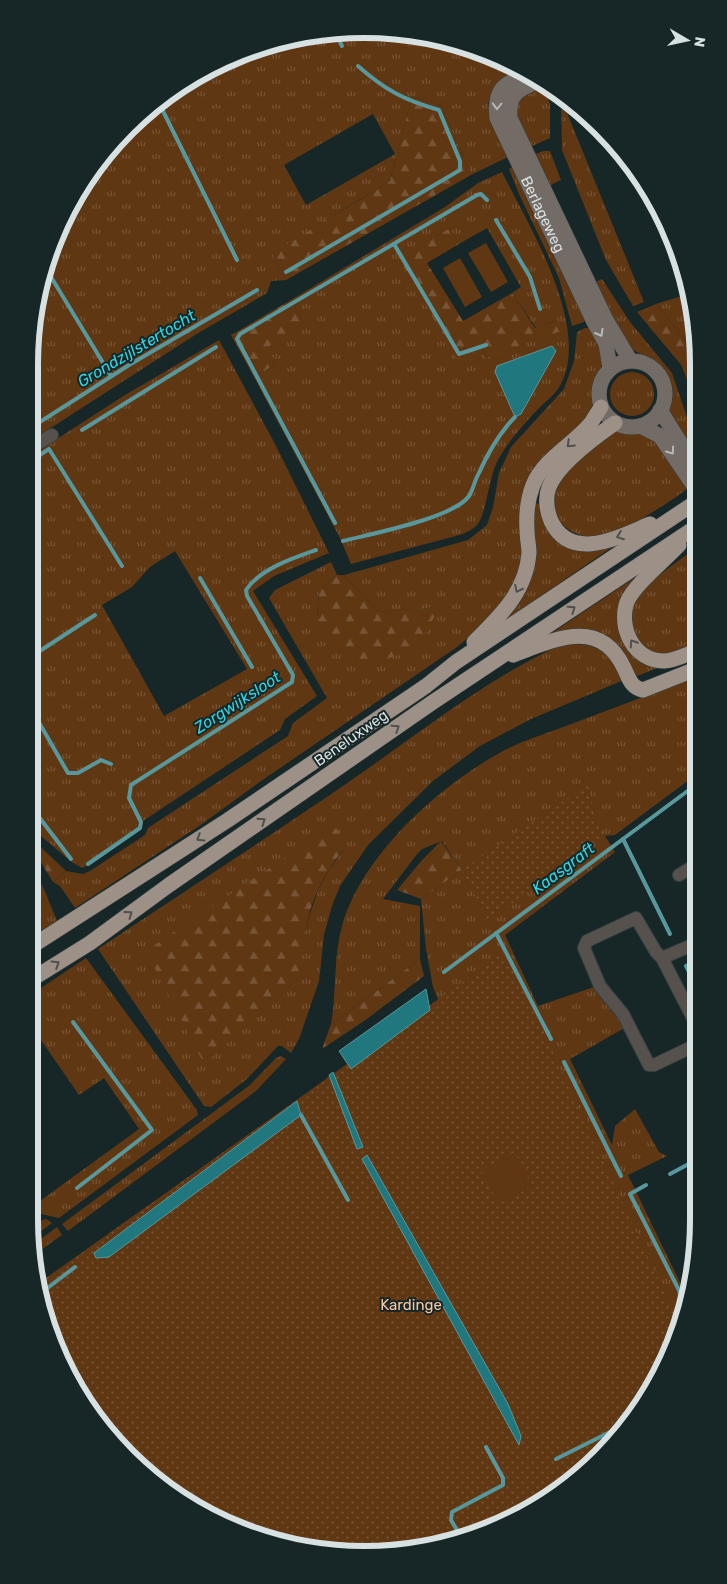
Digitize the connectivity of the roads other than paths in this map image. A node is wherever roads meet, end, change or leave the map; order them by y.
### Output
1 (519, 77) edge
2 (531, 84) edge
3 (630, 360) junction
4 (610, 368) junction
5 (601, 407) junction
6 (660, 410) junction
7 (615, 423) junction
8 (641, 426) junction
9 (52, 435) dead end
10 (38, 444) edge
11 (690, 458) edge
12 (690, 480) edge
13 (690, 506) edge
14 (681, 511) junction
15 (690, 532) edge
16 (690, 534) edge
17 (690, 653) edge
18 (456, 662) junction
19 (488, 664) junction
20 (690, 671) edge
21 (690, 869) edge
22 (680, 875) dead end
23 (38, 942) edge
24 (690, 946) edge
25 (662, 958) junction
26 (38, 975) edge
27 (690, 1012) edge
28 (690, 1048) edge

1 -> 4 street, Berlageweg
2 - 3 street, Berlageweg
3 - 4 street
3 - 6 street
4 - 5 street
5 - 7 street
5 -> 18 highway
6 - 8 street
6 - 11 street
7 - 8 street
14 -> 7 highway
8 -> 12 street
9 - 10 street
13 - 14 highway, Beneluxweg
14 - 18 highway, Beneluxweg
19 -> 15 highway, Beneluxweg
17 -> 16 highway
18 -> 23 highway, Beneluxweg
19 - 20 highway
26 -> 19 highway, Beneluxweg
21 - 22 street
24 - 25 street
25 - 27 street
25 - 28 street

